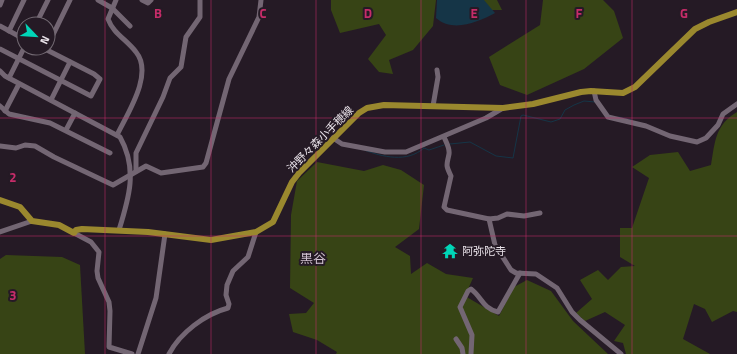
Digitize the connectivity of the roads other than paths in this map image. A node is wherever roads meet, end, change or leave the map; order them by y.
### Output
1 (2, 0) edge
2 (24, 0) edge
3 (48, 0) edge
4 (70, 0) edge
5 (98, 0) edge
6 (116, 0) edge
7 (142, 0) edge
8 (151, 0) edge
9 (200, 0) edge
10 (261, 0) edge
11 (0, 5) edge
12 (112, 8) junction
13 (737, 12) edge
14 (40, 16) edge
15 (0, 26) edge
16 (130, 26) dead end
17 (56, 28) edge
18 (9, 31) junction
19 (16, 34) edge
20 (0, 49) edge
21 (56, 54) edge
22 (20, 56) edge
23 (19, 59) junction
24 (70, 62) junction
25 (437, 70) dead end
26 (0, 71) edge
27 (9, 78) junction
28 (61, 80) junction
29 (19, 84) junction
30 (594, 91) junction
31 (50, 100) junction
32 (737, 104) edge
33 (0, 106) edge
34 (433, 106) junction
35 (503, 108) junction
36 (5, 111) junction
37 (74, 112) junction
38 (66, 130) junction
39 (117, 135) junction
40 (444, 137) junction
41 (333, 138) junction
42 (0, 146) edge
43 (110, 153) dead end
44 (136, 171) junction
45 (130, 176) junction
46 (0, 200) edge
47 (540, 213) dead end
48 (489, 220) junction
49 (32, 222) junction
50 (119, 230) junction
51 (0, 232) edge
52 (256, 232) junction
53 (74, 233) junction
54 (165, 234) junction
55 (520, 273) junction
56 (456, 339) dead end
57 (132, 354) edge
58 (138, 354) edge
59 (169, 354) edge
60 (463, 354) edge
61 (471, 354) edge
62 (621, 354) edge

1 - 11 street
2 - 18 street
3 - 14 street
4 - 17 street
5 - 12 street
6 - 12 street
7 - 8 street
9 - 44 street
10 - 44 street
12 - 16 street
12 - 39 street
13 - 30 main road, 沖野々森小手穂線
15 - 18 street
18 - 19 street
20 - 23 street
21 - 24 street
22 - 23 street
23 - 27 street
23 - 28 street
24 - 28 street
24 - 28 street
25 - 34 street
26 - 27 street
27 - 29 street
28 - 31 street
29 - 31 street
29 - 36 street
30 - 32 street
30 - 35 main road, 沖野々森小手穂線
31 - 37 street
33 - 36 street
34 - 35 main road, 沖野々森小手穂線
34 - 41 main road, 沖野々森小手穂線
35 - 40 street
36 - 38 street
37 - 38 street
37 - 39 street
38 - 43 street
39 - 45 street
40 - 41 street
40 - 48 street
41 - 52 main road, 沖野々森小手穂線
42 - 45 street
44 - 45 street
45 - 50 street
46 - 49 main road
47 - 48 street
48 - 55 street
49 - 51 street
49 - 53 main road
50 - 53 main road, 沖野々森小手穂線
50 - 54 main road, 沖野々森小手穂線
52 - 54 main road, 沖野々森小手穂線
52 - 59 street
53 - 57 street
54 - 58 street
55 - 61 street
55 - 62 street
56 - 60 street

